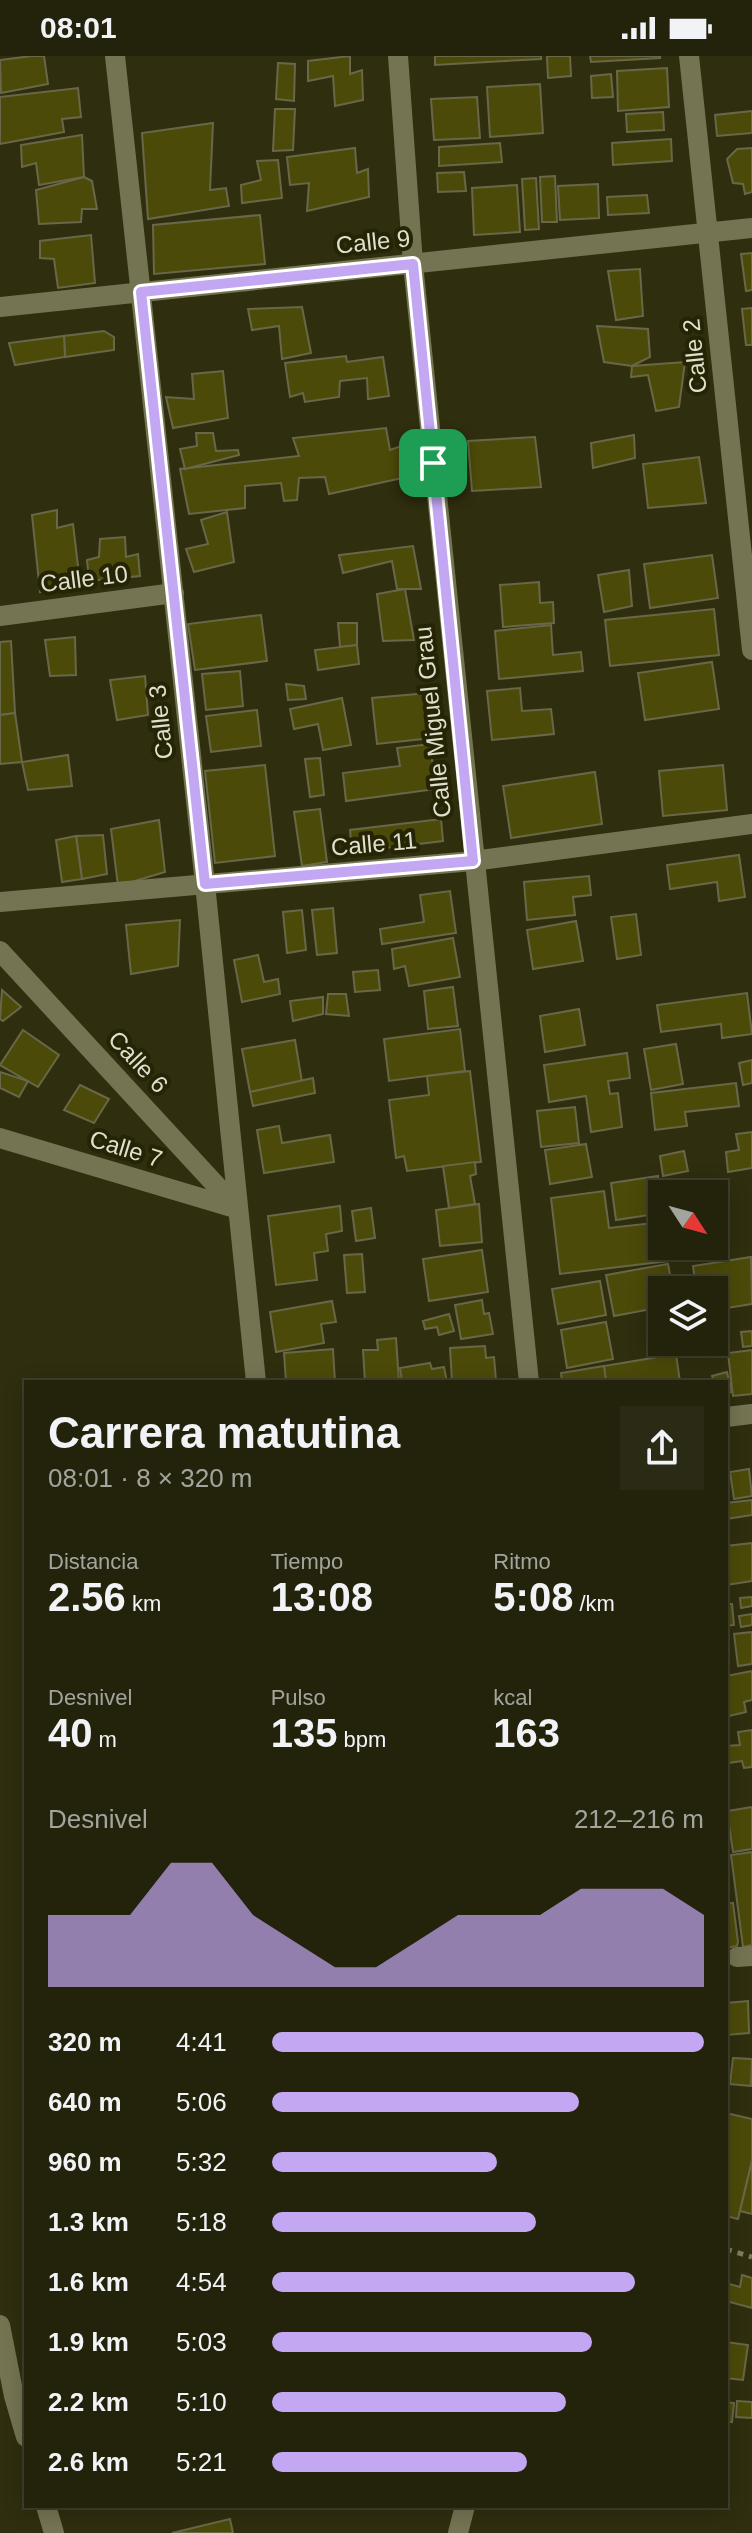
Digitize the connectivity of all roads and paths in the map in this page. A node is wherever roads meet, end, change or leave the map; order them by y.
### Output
1 (115, 56) edge
2 (398, 56) edge
3 (689, 56) edge
4 (752, 228) edge
5 (708, 232) junction
6 (413, 264) junction
7 (141, 292) junction
8 (0, 307) edge
9 (174, 593) junction
10 (0, 616) edge
11 (752, 650) edge
12 (752, 824) edge
13 (473, 861) junction
14 (205, 884) junction
15 (0, 902) edge
16 (0, 951) edge
17 (0, 1138) edge
18 (238, 1209) junction
19 (256, 1380) edge
20 (529, 1380) edge
21 (752, 1414) edge
22 (728, 1417) edge
23 (728, 2250) edge
24 (752, 2257) edge
25 (0, 2325) edge
26 (7, 2394) edge
27 (24, 2432) edge
28 (47, 2508) edge
29 (464, 2508) edge
30 (54, 2533) edge
31 (458, 2533) edge

1 - 7 street, Calle 3
2 - 6 street, Calle Miguel Grau
3 - 5 street, Calle 2
4 - 5 street, Calle 9
5 - 6 street, Calle 9
5 - 11 street, Calle 2
6 - 7 street, Calle 9
6 - 13 street, Calle Miguel Grau
7 - 8 street, Calle 9
7 - 9 street, Calle 3
9 - 10 street, Calle 10
9 - 14 street, Calle 3
12 - 13 street, Calle 11
13 - 14 street, Calle 11
13 - 20 street, Calle Miguel Grau
14 - 15 street, Calle 11
14 - 18 street, Calle 3
16 - 18 street, Calle 6
17 - 18 street, Calle 7
18 - 19 street, Calle 3
21 - 22 street
23 - 24 path
25 - 26 street
26 - 27 street
28 - 30 street
29 - 31 street

